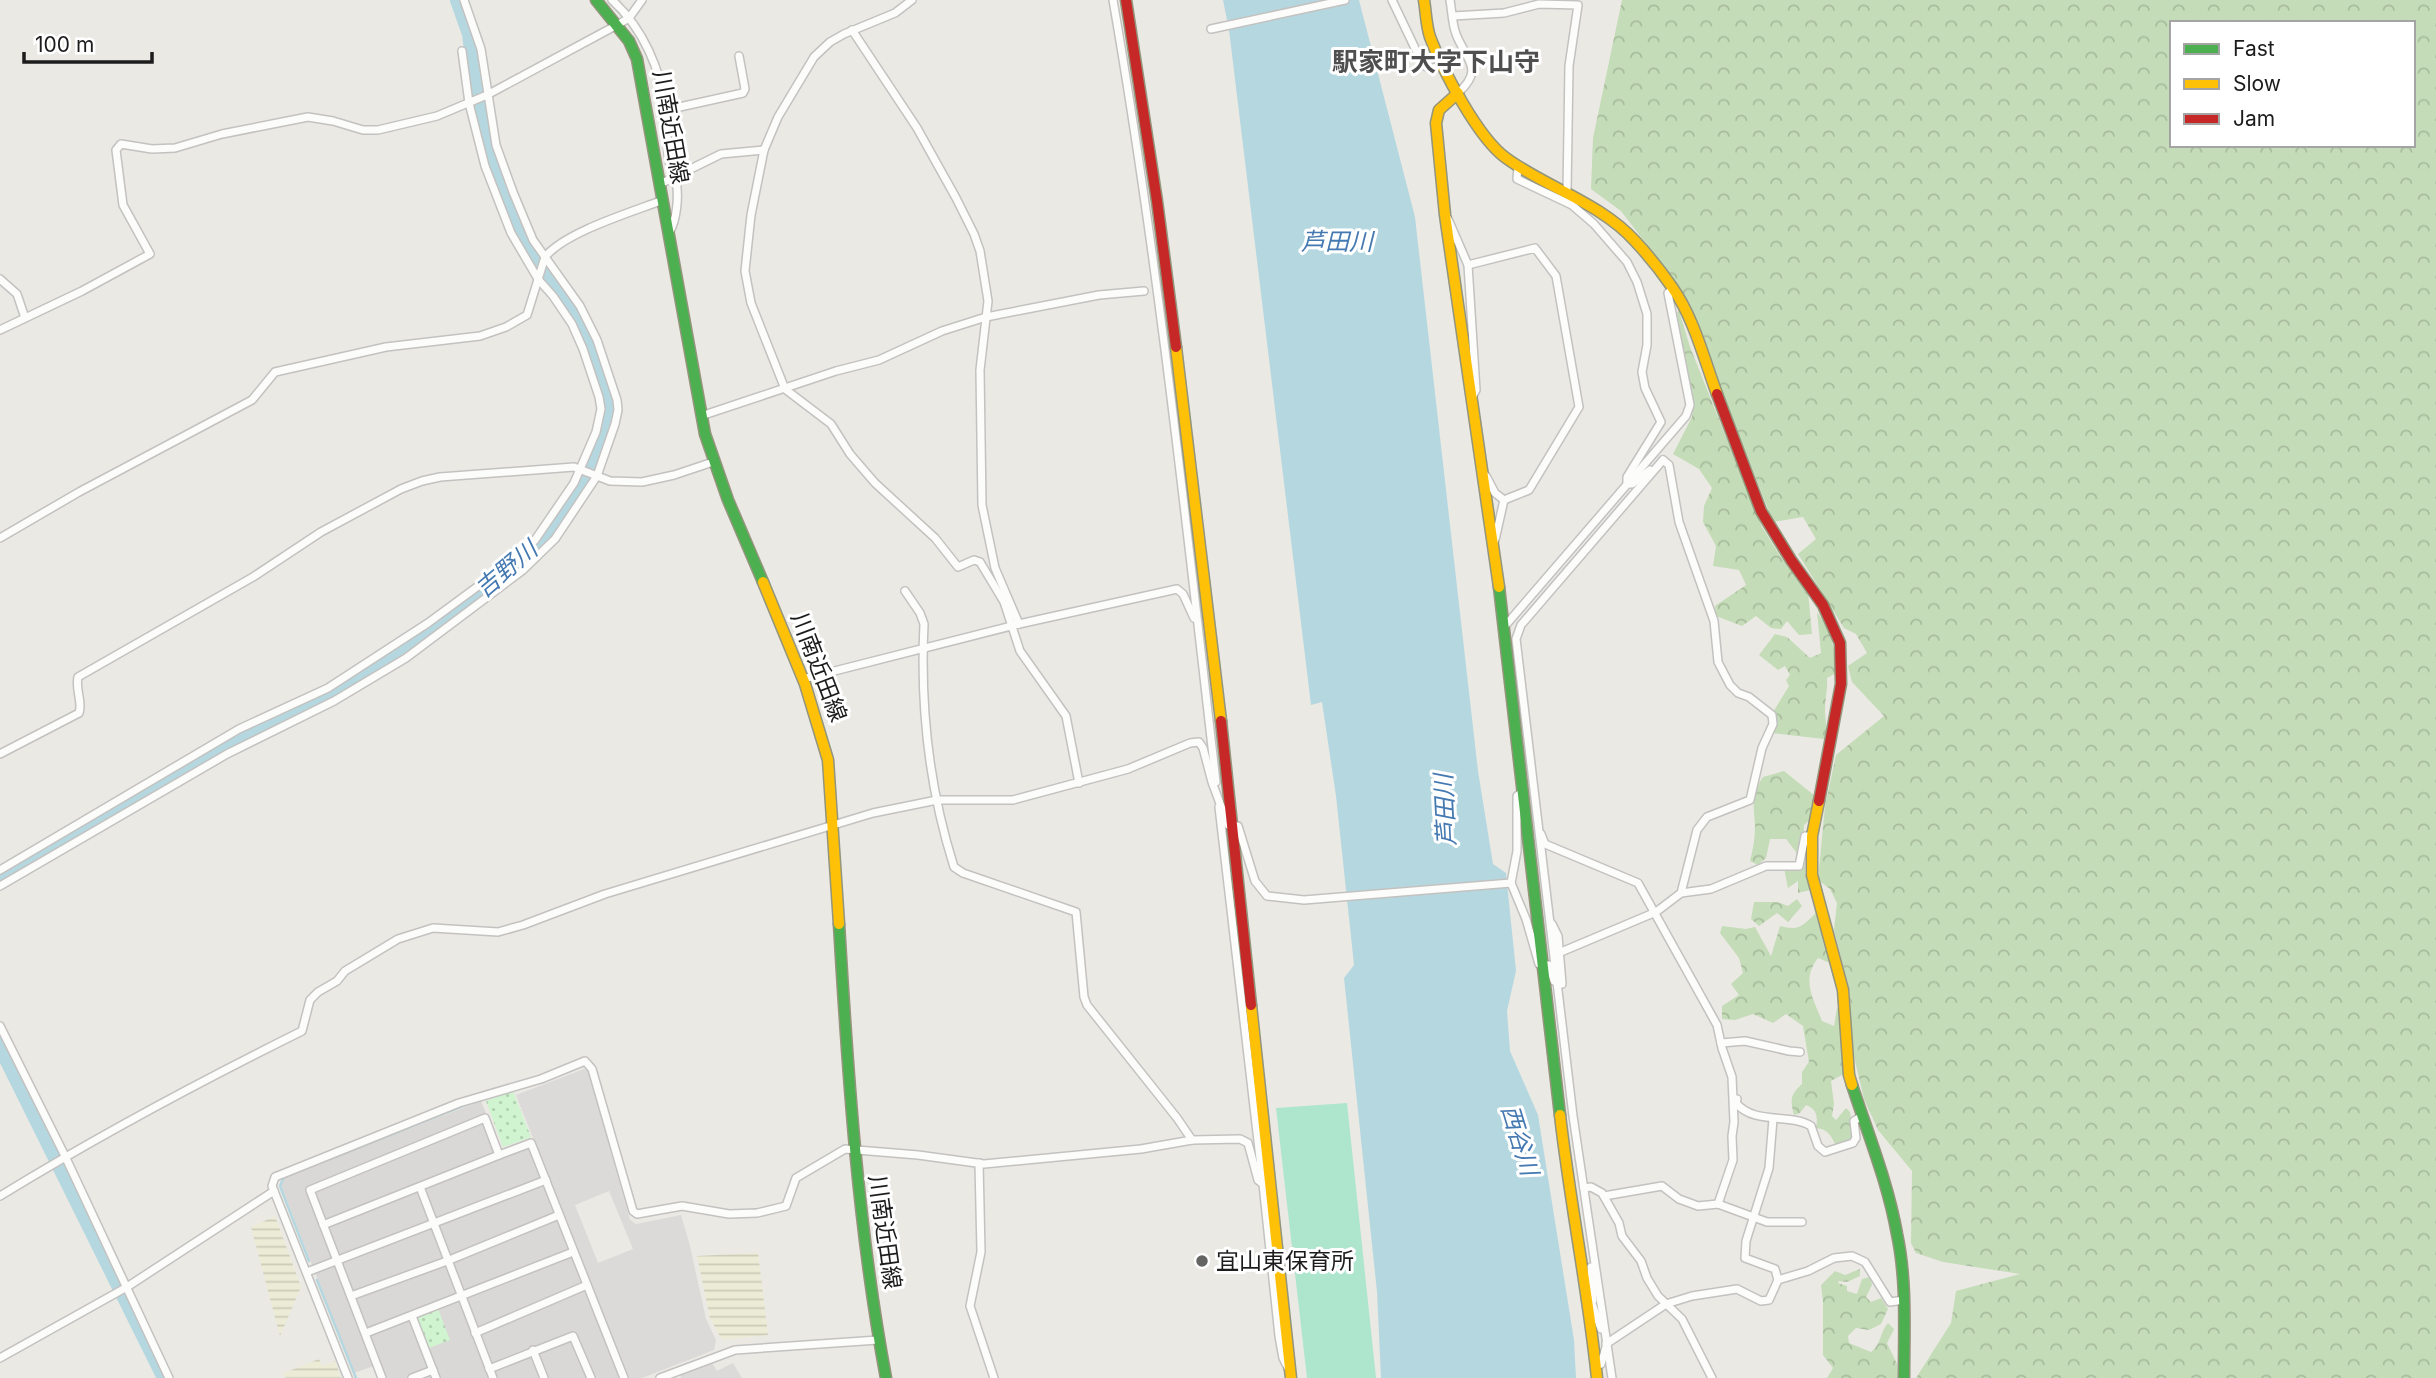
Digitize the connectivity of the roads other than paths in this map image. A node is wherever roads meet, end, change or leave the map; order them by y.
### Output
1 (464, 0) edge
2 (596, 0) edge
3 (612, 0) edge
4 (642, 0) edge
5 (912, 0) edge
6 (1113, 0) edge
7 (1126, 0) edge
8 (1345, 0) edge
9 (1392, 0) edge
10 (1424, 0) edge
11 (1450, 0) edge
12 (1452, 16) junction
13 (629, 18) junction
14 (617, 25) junction
15 (1211, 29) dead end
16 (852, 30) junction
17 (461, 51) dead end
18 (739, 56) dead end
19 (1442, 65) junction
20 (1458, 93) junction
21 (487, 95) junction
22 (469, 103) junction
23 (666, 110) junction
24 (764, 150) junction
25 (1518, 167) junction
26 (675, 178) junction
27 (660, 184) junction
28 (1567, 192) junction
29 (663, 200) junction
30 (1445, 215) junction
31 (669, 234) junction
32 (545, 259) junction
33 (1468, 265) junction
34 (539, 277) junction
35 (0, 279) edge
36 (1673, 288) junction
37 (1144, 291) dead end
38 (986, 317) junction
39 (25, 318) junction
40 (0, 330) edge
41 (785, 389) junction
42 (1471, 402) junction
43 (701, 416) junction
44 (1663, 460) junction
45 (713, 462) junction
46 (582, 469) junction
47 (1480, 469) junction
48 (596, 476) junction
49 (1627, 484) junction
50 (1504, 500) junction
51 (0, 538) edge
52 (1492, 543) junction
53 (905, 591) dead end
54 (1197, 620) junction
55 (1016, 625) junction
56 (1504, 626) junction
57 (923, 650) junction
58 (803, 679) junction
59 (0, 754) edge
60 (1079, 783) junction
61 (1522, 792) junction
62 (1217, 796) junction
63 (937, 800) junction
64 (834, 825) junction
65 (1233, 825) junction
66 (1538, 828) junction
67 (1812, 836) junction
68 (0, 870) edge
69 (1511, 883) junction
70 (0, 886) edge
71 (1681, 893) junction
72 (1656, 912) junction
73 (1550, 919) junction
74 (1560, 952) junction
75 (1544, 965) junction
76 (1560, 998) junction
77 (0, 1026) edge
78 (1721, 1043) junction
79 (1800, 1052) dead end
80 (1733, 1088) junction
81 (1862, 1116) junction
82 (1773, 1119) junction
83 (1192, 1140) junction
84 (852, 1149) junction
85 (499, 1155) junction
86 (60, 1159) junction
87 (979, 1163) junction
88 (545, 1180) junction
89 (1263, 1184) junction
90 (420, 1187) junction
91 (1584, 1188) junction
92 (274, 1191) junction
93 (0, 1196) edge
94 (1604, 1196) junction
95 (1718, 1204) junction
96 (559, 1215) junction
97 (1752, 1218) junction
98 (1802, 1222) dead end
99 (433, 1224) junction
100 (323, 1225) junction
101 (1590, 1241) junction
102 (573, 1252) junction
103 (337, 1261) junction
104 (447, 1261) junction
105 (307, 1272) junction
106 (1777, 1280) junction
107 (587, 1285) junction
108 (127, 1287) junction
109 (351, 1296) junction
110 (461, 1297) junction
111 (1903, 1300) junction
112 (1591, 1301) junction
113 (1666, 1304) junction
114 (412, 1315) junction
115 (475, 1333) junction
116 (366, 1334) junction
117 (878, 1340) junction
118 (1606, 1344) junction
119 (533, 1350) junction
120 (0, 1358) edge
121 (489, 1369) junction
122 (1597, 1373) edge
123 (435, 1374) edge
124 (1291, 1374) edge
125 (169, 1378) edge
126 (348, 1378) edge
127 (383, 1378) edge
128 (412, 1378) edge
129 (493, 1378) edge
130 (544, 1378) edge
131 (591, 1378) edge
132 (624, 1378) edge
133 (660, 1378) edge
134 (886, 1378) edge
135 (993, 1378) edge
136 (1612, 1378) edge
137 (1712, 1378) edge
138 (1904, 1378) edge

1 - 21 street
2 - 14 street, 川南近田線
3 - 13 street
4 - 13 street
5 - 16 street
6 - 54 street
7 - 65 street
8 - 15 street
9 - 19 street
10 - 19 street
11 - 12 street
12 - 20 street
12 - 28 street
13 - 14 street
13 - 23 street
14 - 21 street
14 - 27 street, 川南近田線
16 - 24 street
16 - 38 street
17 - 22 street
18 - 23 street
19 - 20 street
20 - 25 street
20 - 30 street
21 - 22 street
21 - 32 street
22 - 34 street
22 - 39 street
23 - 26 street
24 - 26 street
24 - 41 street
25 - 28 street
25 - 49 street
26 - 27 street
26 - 31 street
27 - 29 street, 川南近田線
28 - 36 street
29 - 31 street, 川南近田線
29 - 32 street
30 - 33 street
30 - 42 street
31 - 43 street, 川南近田線
32 - 34 street
32 - 48 street
33 - 42 street
33 - 50 street
34 - 46 street
34 - 51 street
35 - 39 street
36 - 49 street
36 - 67 street
37 - 38 street
38 - 41 street
38 - 55 street
39 - 40 street
41 - 43 street
41 - 55 street
42 - 47 street
43 - 45 street, 川南近田線
44 - 49 street
44 - 66 street
44 - 71 street
45 - 48 street
45 - 58 street, 川南近田線
46 - 48 street
46 - 59 street
46 - 68 street
47 - 50 street
47 - 52 street
48 - 70 street
49 - 56 street
50 - 52 street
52 - 56 street
53 - 57 street
54 - 55 street
54 - 62 street
55 - 57 street
55 - 60 street
56 - 61 street
57 - 58 street
57 - 63 street
58 - 64 street, 川南近田線
60 - 62 street
60 - 63 street
61 - 69 street
61 - 75 street
62 - 65 street
62 - 89 street
63 - 64 street
63 - 83 street
64 - 84 street, 川南近田線
64 - 86 street
65 - 69 street
65 - 124 street
66 - 72 street
66 - 73 street
67 - 71 street
67 - 81 street
69 - 75 street
71 - 72 street
72 - 74 street
72 - 78 street
73 - 74 street
73 - 76 street
74 - 76 street
75 - 76 street
75 - 112 street
76 - 91 street
77 - 86 street
78 - 79 street
78 - 80 street
80 - 82 street
80 - 95 street
81 - 82 street
81 - 111 street
82 - 97 street
83 - 87 street
83 - 89 street
84 - 87 street
84 - 92 street
84 - 117 street, 川南近田線
85 - 88 street
85 - 90 street
85 - 100 street
86 - 93 street
86 - 108 street
87 - 135 street
88 - 96 street
88 - 99 street
89 - 124 street
90 - 99 street
90 - 100 street
91 - 94 street
91 - 101 street
92 - 105 street
92 - 108 street
94 - 95 street
94 - 113 street
95 - 97 street
96 - 102 street
96 - 104 street
97 - 98 street
97 - 106 street
99 - 103 street
99 - 104 street
100 - 103 street
101 - 112 street
101 - 118 street
102 - 107 street
102 - 110 street
103 - 105 street
103 - 109 street
104 - 109 street
104 - 110 street
105 - 126 street
106 - 111 street
106 - 113 street
107 - 115 street
107 - 132 street
108 - 120 street
108 - 125 street
109 - 116 street
110 - 114 street
110 - 115 street
111 - 138 street
112 - 118 street
112 - 122 street
113 - 118 street
113 - 137 street
114 - 116 street
114 - 123 street
115 - 121 street
116 - 127 street
117 - 133 street
117 - 134 street, 川南近田線
118 - 122 street
118 - 136 street
119 - 121 street
119 - 130 street
119 - 131 street
121 - 129 street
123 - 128 street

